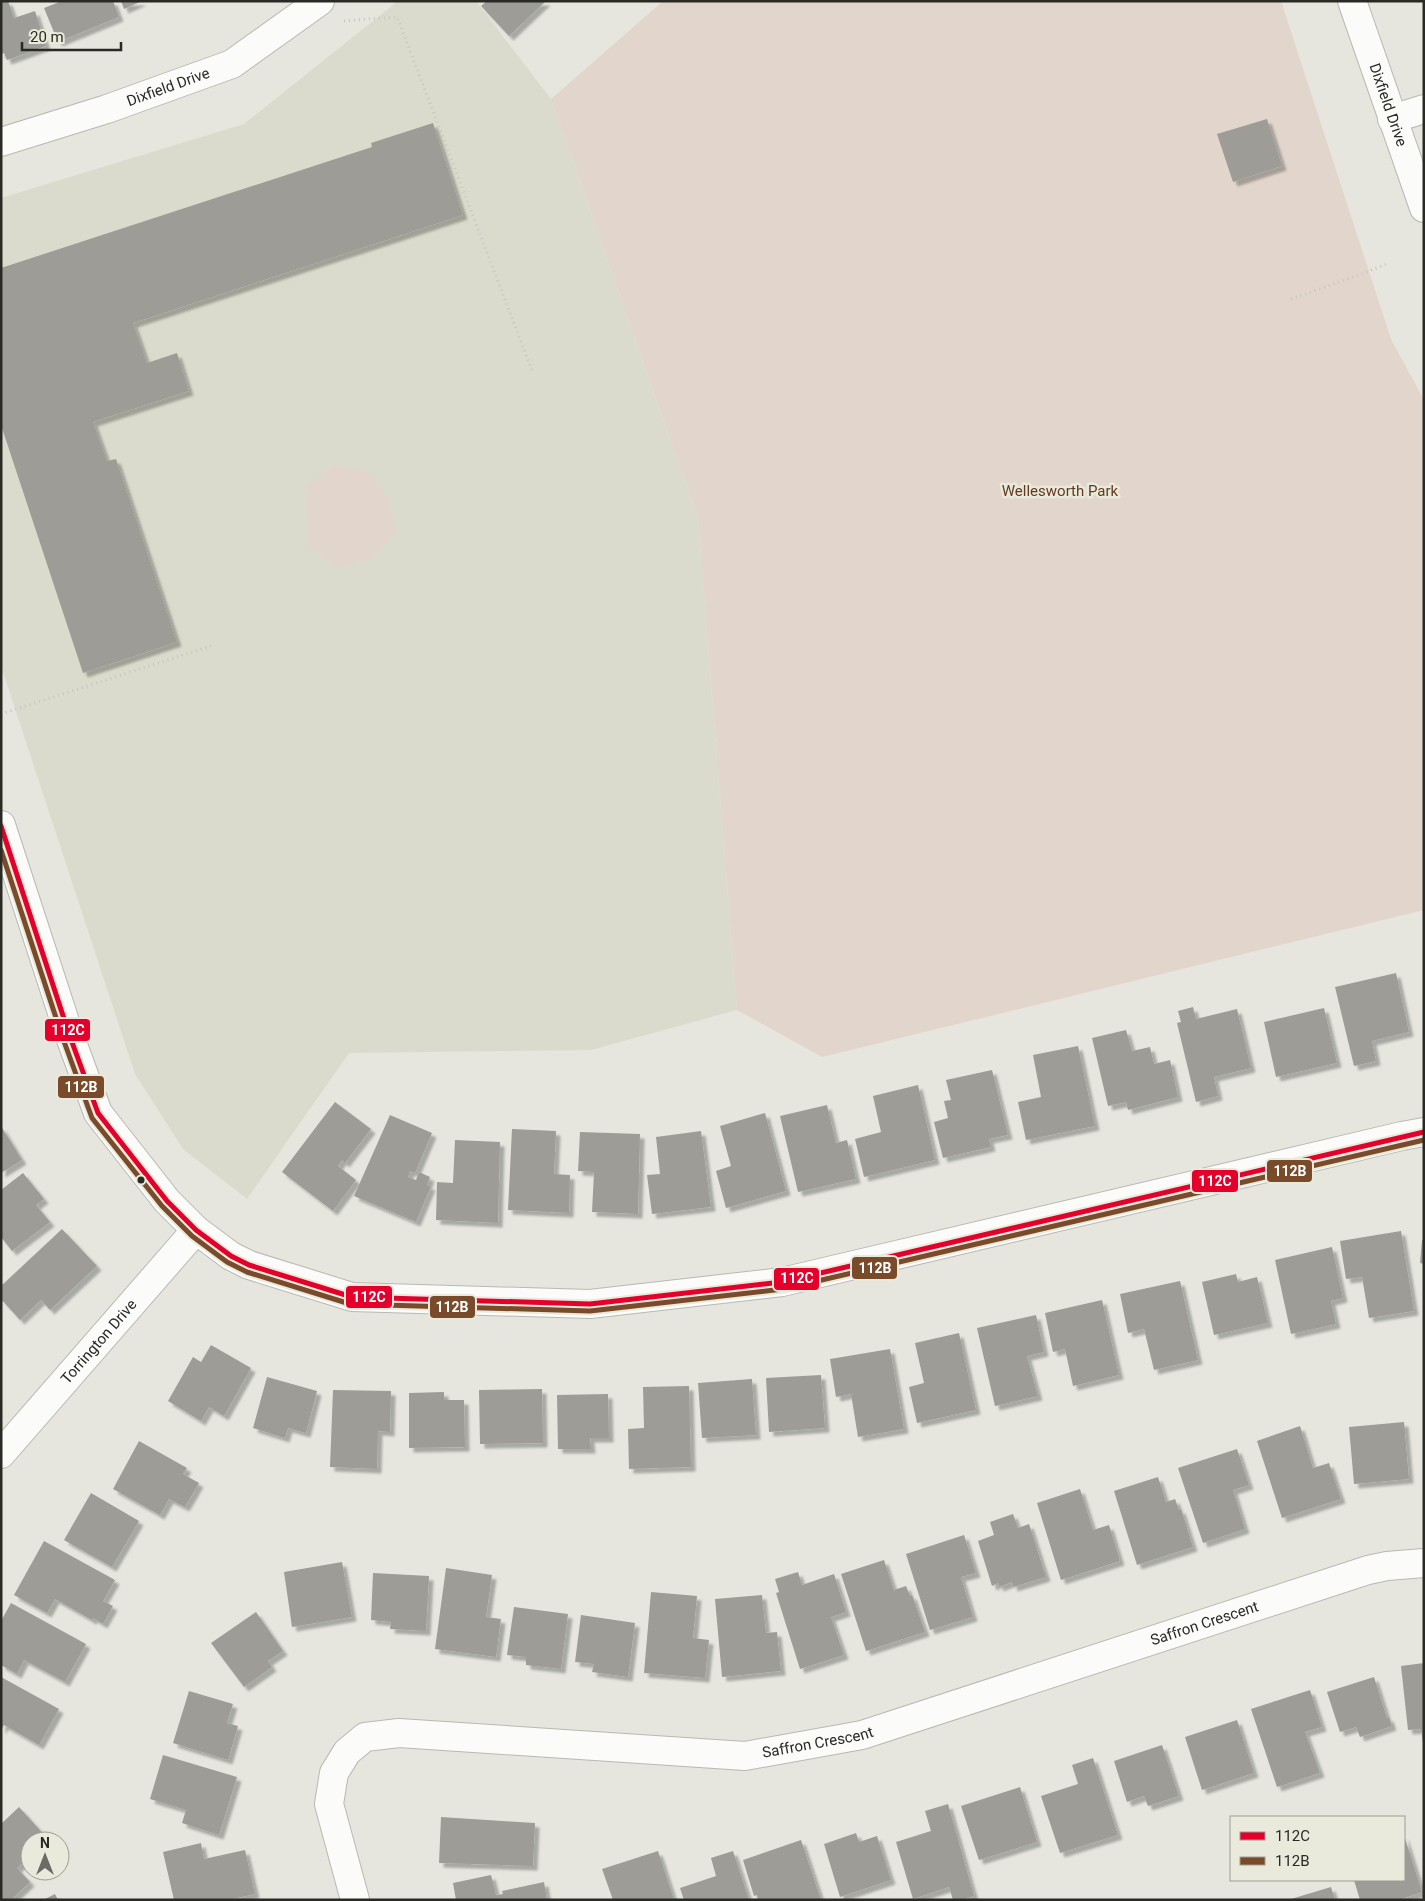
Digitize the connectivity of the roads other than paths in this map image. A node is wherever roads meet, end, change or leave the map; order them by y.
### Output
1 (320, 1) edge
2 (1352, 1) edge
3 (1424, 108) edge
4 (1392, 119) junction
5 (1, 142) edge
6 (1424, 208) edge
7 (1, 825) edge
8 (1424, 1132) edge
9 (196, 1230) junction
10 (1, 1454) edge
11 (1424, 1563) edge
12 (355, 1900) edge

1 - 5 street, Dixfield Drive
2 - 4 street, Dixfield Drive
3 - 4 street
4 - 6 street, Dixfield Drive
7 - 9 street
8 - 9 street
9 - 10 street, Torrington Drive
11 - 12 street, Saffron Crescent

